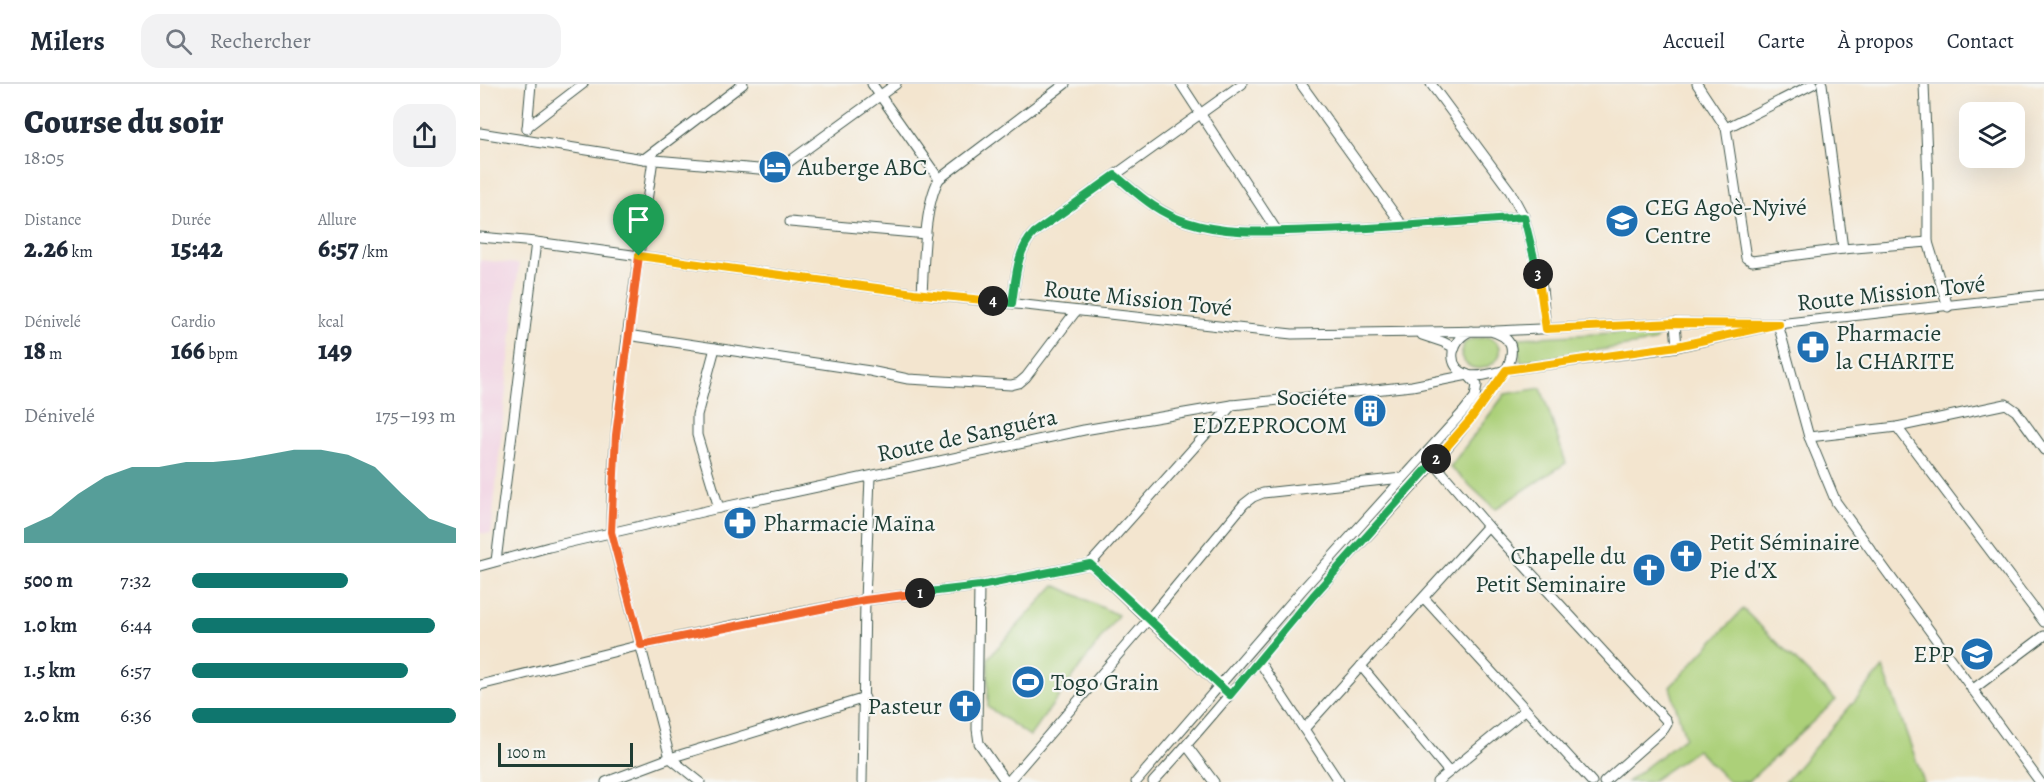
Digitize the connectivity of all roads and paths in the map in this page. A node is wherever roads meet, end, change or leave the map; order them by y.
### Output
1 (531, 84) edge
2 (583, 84) edge
3 (743, 84) edge
4 (872, 84) edge
5 (896, 84) edge
6 (1065, 84) edge
7 (1181, 84) edge
8 (1242, 84) edge
9 (1302, 84) edge
10 (1431, 84) edge
11 (1697, 84) edge
12 (1813, 84) edge
13 (1822, 84) edge
14 (1924, 84) edge
15 (881, 96) junction
16 (1200, 115) junction
17 (527, 127) junction
18 (1726, 128) junction
19 (480, 133) edge
20 (525, 140) junction
21 (648, 159) junction
22 (1115, 175) junction
23 (939, 179) junction
24 (1524, 217) junction
25 (790, 222) dead end
26 (1403, 226) junction
27 (1277, 231) junction
28 (926, 234) junction
29 (480, 237) edge
30 (536, 242) junction
31 (1928, 242) junction
32 (1843, 249) junction
33 (639, 256) junction
34 (922, 294) junction
35 (2044, 295) edge
36 (1012, 303) junction
37 (1948, 307) junction
38 (1076, 311) junction
39 (1675, 323) junction
40 (1779, 324) junction
41 (1546, 329) junction
42 (1408, 331) junction
43 (1490, 331) junction
44 (1472, 332) junction
45 (627, 335) junction
46 (1677, 346) junction
47 (715, 348) junction
48 (1453, 350) junction
49 (1455, 363) junction
50 (1506, 370) junction
51 (1468, 375) junction
52 (1412, 386) junction
53 (1232, 405) junction
54 (1897, 427) junction
55 (1809, 437) junction
56 (2044, 450) edge
57 (1433, 462) junction
58 (870, 477) junction
59 (1402, 478) junction
60 (719, 508) junction
61 (1488, 526) junction
62 (611, 532) junction
63 (496, 561) junction
64 (1090, 564) junction
65 (480, 566) edge
66 (980, 586) junction
67 (1424, 597) junction
68 (865, 600) junction
69 (1148, 620) junction
70 (2044, 622) edge
71 (2044, 636) edge
72 (641, 645) junction
73 (1259, 662) junction
74 (1360, 666) junction
75 (480, 685) edge
76 (1220, 686) junction
77 (1972, 690) junction
78 (1230, 695) junction
79 (865, 698) junction
80 (1525, 710) junction
81 (1304, 729) junction
82 (1187, 746) junction
83 (670, 758) junction
84 (1449, 772) junction
85 (606, 782) edge
86 (700, 782) edge
87 (862, 782) edge
88 (1007, 782) edge
89 (1136, 782) edge
90 (1153, 782) edge
91 (1214, 782) edge
92 (1339, 782) edge
93 (1437, 782) edge
94 (1592, 782) edge
95 (1604, 782) edge
96 (2040, 782) edge

1 - 17 street
2 - 17 street
3 - 21 street
4 - 15 street
5 - 15 street
6 - 23 street
7 - 16 street
8 - 16 street
9 - 26 street
10 - 24 street
11 - 18 street
12 - 18 street
13 - 32 street
14 - 31 street
15 - 21 street
15 - 23 street
16 - 22 street
16 - 27 street
17 - 20 street
18 - 32 street
19 - 20 street
20 - 21 street
21 - 33 street
22 - 27 street
22 - 36 street
23 - 28 street
24 - 26 street
24 - 41 street
25 - 28 street
26 - 27 street
28 - 34 street
29 - 30 street, Route Mission Tové
30 - 33 street, Route Mission Tové
30 - 63 street
31 - 32 street
31 - 37 street
33 - 34 street, Route Mission Tové
33 - 45 street
34 - 36 street, Route Mission Tové
35 - 37 street, Route Mission Tové
36 - 38 street, Route Mission Tové
37 - 40 street, Route Mission Tové
38 - 42 street, Route Mission Tové
38 - 47 street
39 - 40 street, Route Mission Tové
39 - 41 street, Route Mission Tové
39 - 46 street
40 - 46 street
40 - 55 street
41 - 43 street, Route Mission Tové
42 - 44 street, Route Mission Tové
42 - 48 street
43 - 44 street, Route Mission Tové
43 - 50 street
44 - 48 street
45 - 47 street
45 - 62 street
46 - 50 street
47 - 60 street
48 - 49 street
49 - 51 street
49 - 52 street
50 - 51 street, Route de Sanguéra
50 - 57 street
51 - 52 street, Route de Sanguéra
51 - 59 street
52 - 53 street, Route de Sanguéra
53 - 58 street, Route de Sanguéra
53 - 64 street
54 - 55 street
54 - 56 street
54 - 70 street
55 - 77 street
57 - 61 street
57 - 73 street
58 - 60 street, Route de Sanguéra
58 - 68 street
59 - 69 street
59 - 76 street
60 - 62 street, Route de Sanguéra
61 - 67 street
61 - 95 street
62 - 63 street, Route de Sanguéra
62 - 72 street
63 - 65 street, Route de Sanguéra
64 - 66 street
64 - 69 street
66 - 68 street
66 - 88 street
67 - 74 street
67 - 80 street
68 - 72 street
68 - 79 street
69 - 76 street
69 - 88 street
71 - 77 street
72 - 75 street
72 - 83 street
73 - 78 street
73 - 81 street
74 - 81 street
74 - 84 street
76 - 78 street
76 - 89 street
77 - 96 street
78 - 82 street
79 - 83 street
79 - 87 street
80 - 84 street
80 - 94 street
81 - 92 street
82 - 90 street
82 - 91 street
83 - 85 street
83 - 86 street
84 - 93 street

